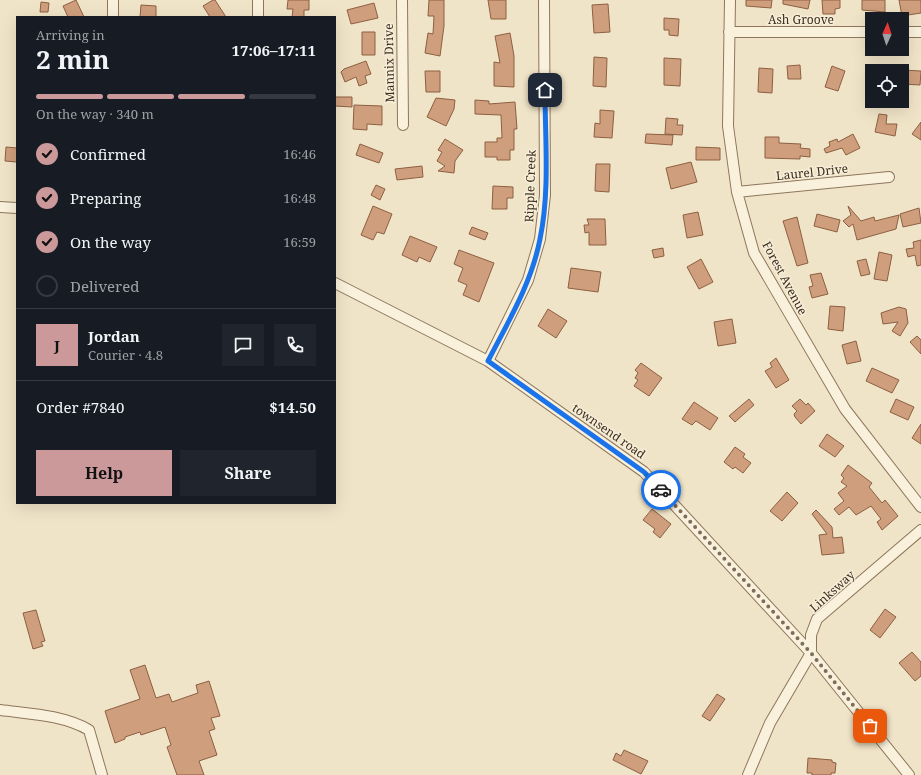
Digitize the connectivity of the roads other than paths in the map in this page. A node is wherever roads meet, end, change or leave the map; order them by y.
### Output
1 (114, 0) edge
2 (258, 0) edge
3 (402, 0) edge
4 (544, 0) edge
5 (730, 0) edge
6 (113, 16) edge
7 (258, 16) edge
8 (729, 32) junction
9 (865, 32) edge
10 (909, 32) edge
11 (921, 32) edge
12 (403, 125) dead end
13 (889, 177) dead end
14 (737, 192) junction
15 (0, 206) edge
16 (16, 208) edge
17 (336, 284) edge
18 (488, 361) junction
19 (921, 507) edge
20 (921, 530) edge
21 (811, 653) junction
22 (0, 710) edge
23 (102, 775) edge
24 (748, 775) edge
25 (909, 775) edge

1 - 6 street
2 - 7 street
3 - 12 street, Mannix Drive
4 - 18 street, Ripple Creek
5 - 8 street, Forest Avenue
8 - 9 street, Ash Groove
8 - 14 street, Forest Avenue
10 - 11 street
13 - 14 street, Laurel Drive
14 - 19 street, Forest Avenue
15 - 16 street
17 - 18 street, townsend road
18 - 21 street, townsend road
20 - 21 street, Linksway
21 - 24 street, Linksway
21 - 25 street, townsend road
22 - 23 street

